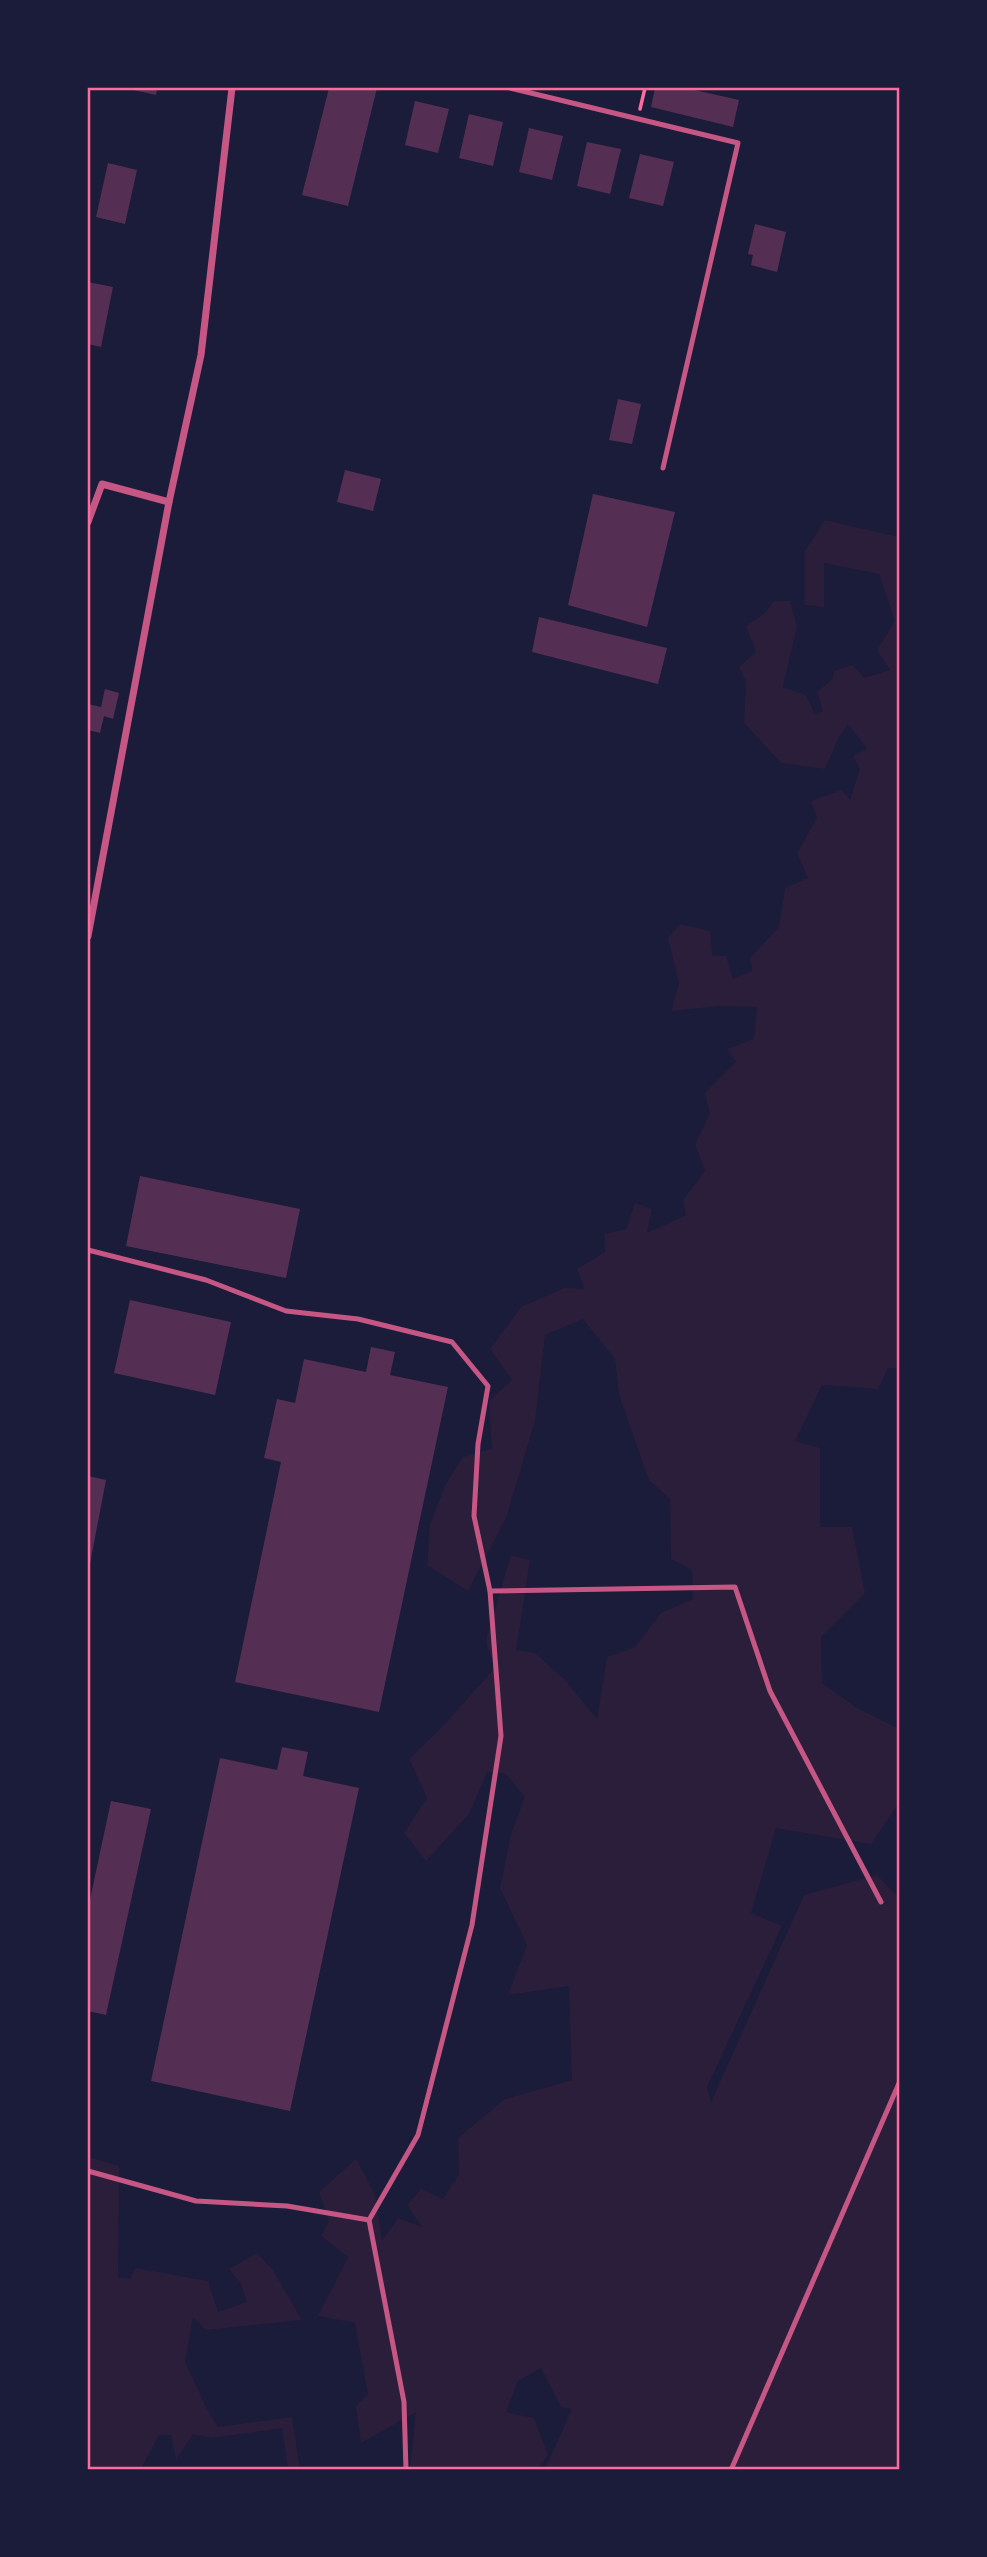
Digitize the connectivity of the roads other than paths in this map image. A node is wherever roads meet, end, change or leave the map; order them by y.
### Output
1 (232, 88) edge
2 (510, 88) edge
3 (663, 468) dead end
4 (169, 502) junction
5 (88, 522) edge
6 (88, 936) edge
7 (88, 1250) edge
8 (490, 1591) junction
9 (881, 1902) dead end
10 (900, 2081) edge
11 (88, 2171) edge
12 (369, 2220) junction
13 (405, 2469) edge
14 (731, 2469) edge

1 - 4 street
2 - 3 lane
4 - 5 street
4 - 6 street
7 - 8 lane
8 - 9 lane
8 - 12 lane
10 - 14 lane
11 - 12 lane
12 - 13 lane

